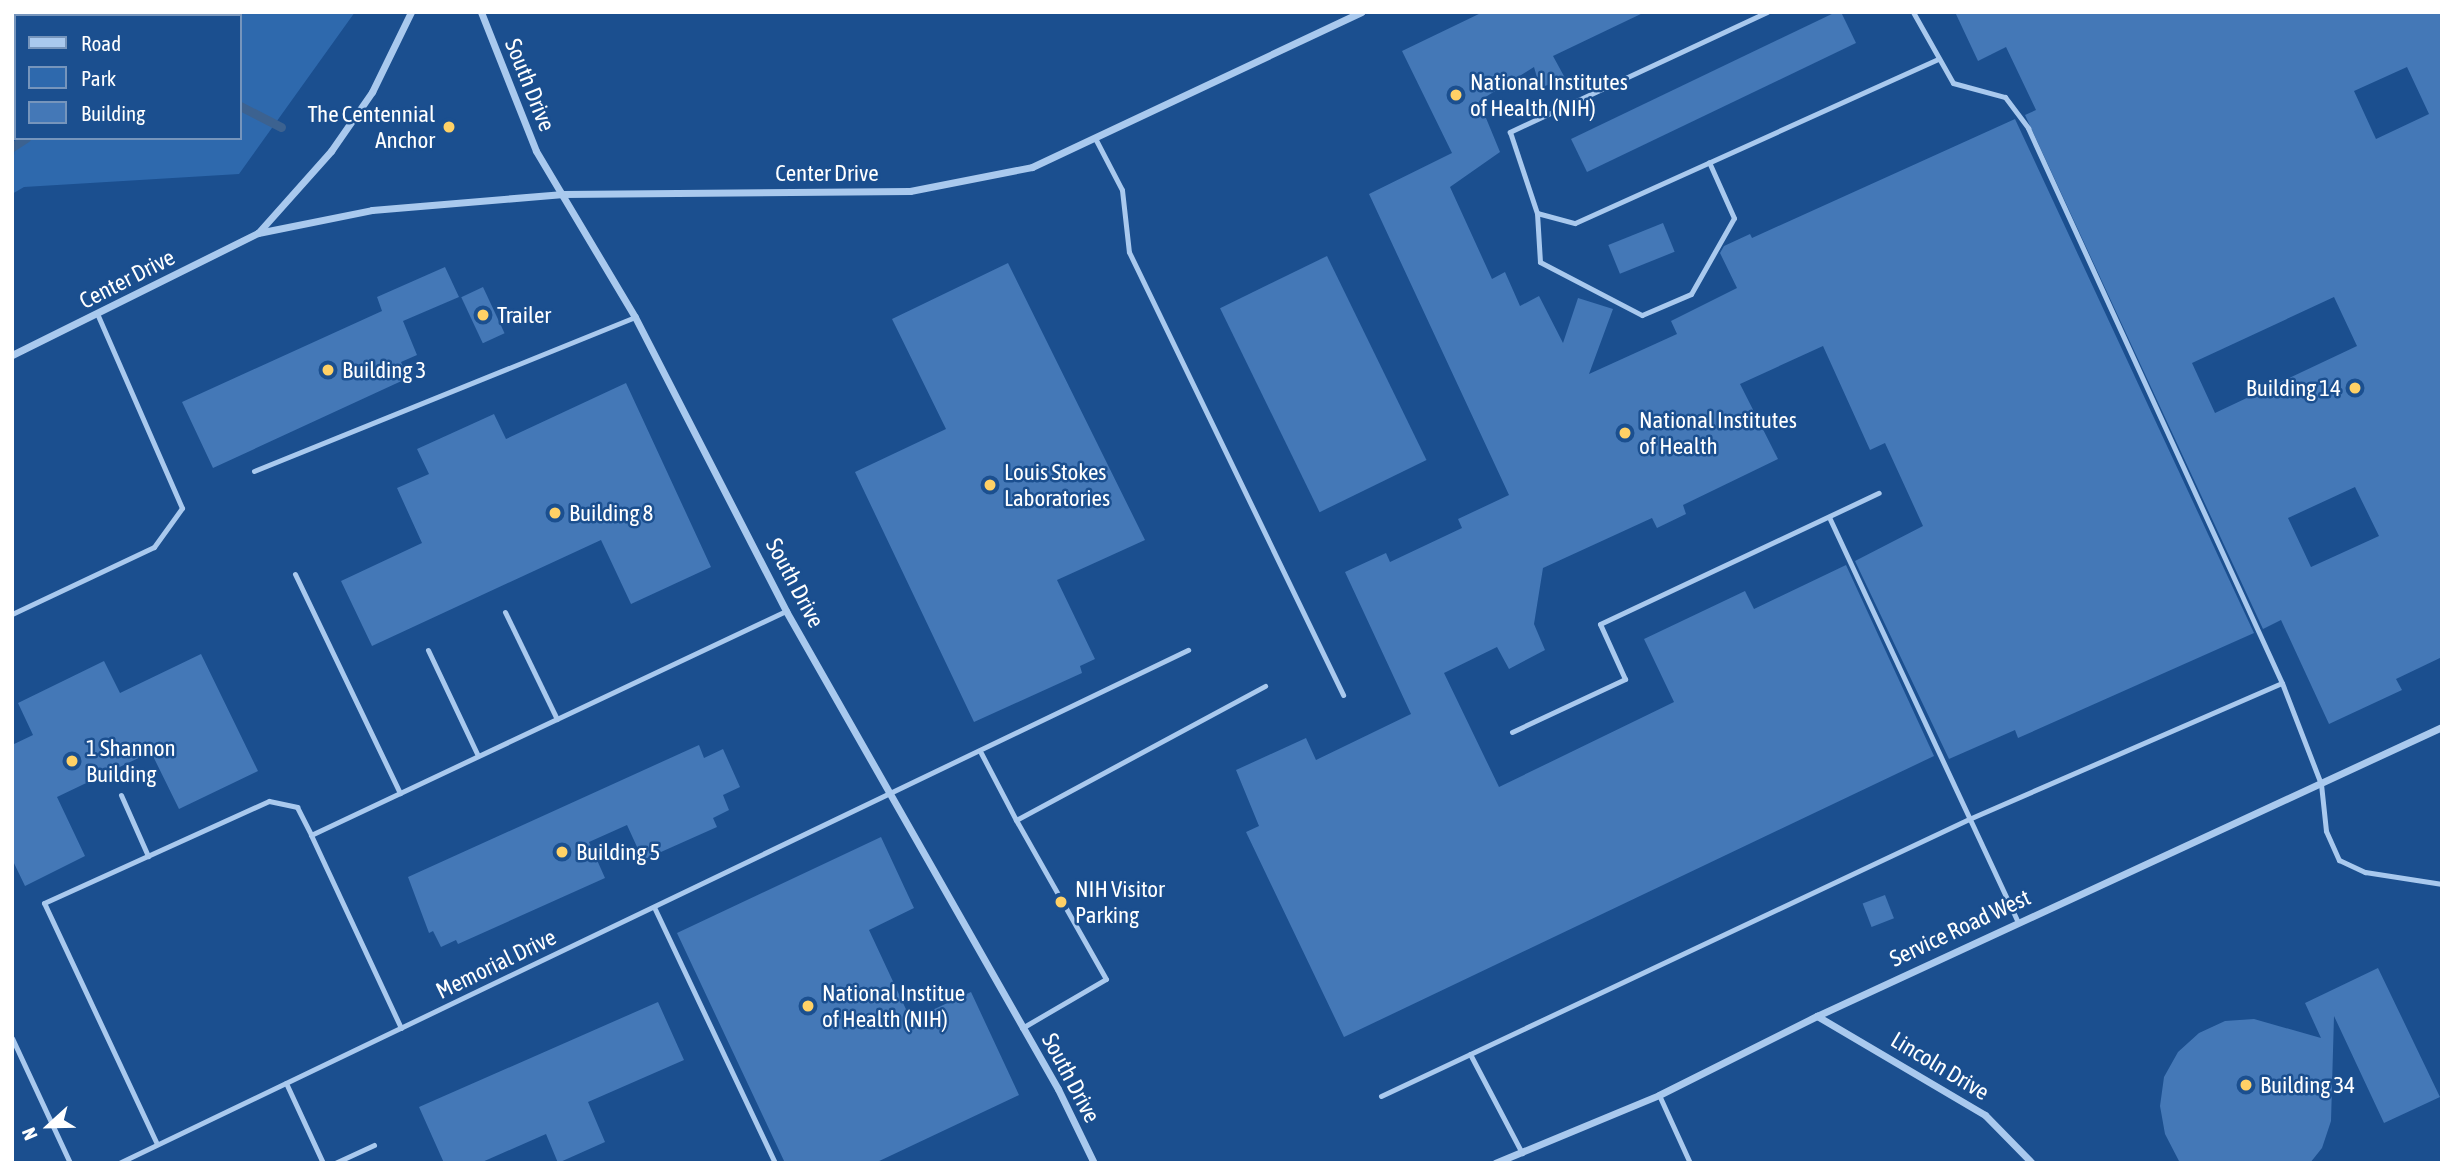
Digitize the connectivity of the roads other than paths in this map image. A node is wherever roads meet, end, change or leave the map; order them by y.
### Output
1 (411, 12) edge
2 (481, 12) edge
3 (1362, 12) edge
4 (1767, 12) edge
5 (1913, 12) edge
6 (1939, 59) junction
7 (1096, 140) junction
8 (1709, 162) junction
9 (563, 194) junction
10 (1536, 213) junction
11 (258, 233) junction
12 (98, 316) junction
13 (635, 317) junction
14 (12, 355) edge
15 (254, 471) dead end
16 (1879, 493) dead end
17 (1829, 517) junction
18 (295, 574) dead end
19 (786, 611) junction
20 (505, 612) dead end
21 (12, 614) edge
22 (428, 650) dead end
23 (1188, 650) dead end
24 (2282, 683) junction
25 (1265, 686) dead end
26 (1343, 695) dead end
27 (557, 719) junction
28 (2442, 727) edge
29 (1512, 732) dead end
30 (981, 753) junction
31 (478, 756) junction
32 (2321, 784) junction
33 (400, 793) junction
34 (121, 795) dead end
35 (889, 795) junction
36 (1969, 819) junction
37 (1016, 820) junction
38 (311, 835) junction
39 (148, 856) junction
40 (2442, 884) edge
41 (654, 907) junction
42 (2018, 923) junction
43 (1817, 1016) junction
44 (401, 1028) junction
45 (1023, 1028) junction
46 (12, 1038) edge
47 (1470, 1054) junction
48 (286, 1083) junction
49 (1381, 1096) dead end
50 (1659, 1096) junction
51 (158, 1144) junction
52 (374, 1145) dead end
53 (1522, 1153) junction
54 (71, 1163) edge
55 (119, 1163) edge
56 (323, 1163) edge
57 (335, 1163) edge
58 (775, 1163) edge
59 (1094, 1163) edge
60 (1494, 1163) edge
61 (1690, 1163) edge
62 (2032, 1163) edge

1 - 11 street, Center Drive
2 - 9 street, South Drive
3 - 7 street, Center Drive
4 - 10 lane
5 - 6 lane
6 - 8 lane
6 - 24 lane
7 - 9 street, Center Drive
7 - 26 lane
8 - 10 lane
8 - 10 lane
9 - 11 street, Center Drive
9 - 13 street, South Drive
11 - 12 street, Center Drive
12 - 14 street, Center Drive
12 - 21 lane
13 - 15 lane
13 - 19 street, South Drive
16 - 17 lane
17 - 29 lane
17 - 36 lane
18 - 33 lane
19 - 27 lane
19 - 35 street, South Drive
20 - 27 lane
22 - 31 lane
23 - 30 lane, Memorial Drive
24 - 32 lane
24 - 36 lane
25 - 37 lane
27 - 31 lane
28 - 32 street, Service Road West
30 - 35 lane, Memorial Drive
30 - 37 lane
31 - 33 lane
32 - 40 lane
32 - 42 street, Service Road West
33 - 38 lane
34 - 39 lane
35 - 41 lane, Memorial Drive
35 - 45 street, South Drive
36 - 42 lane
36 - 47 lane
37 - 45 lane
38 - 39 lane
38 - 44 lane
39 - 51 lane
41 - 44 lane, Memorial Drive
41 - 58 lane
42 - 43 street, Service Road West
43 - 50 street, Service Road West
43 - 62 street, Lincoln Drive
44 - 48 lane, Memorial Drive
45 - 59 street, South Drive
46 - 54 lane
47 - 49 lane
47 - 53 lane
48 - 51 lane, Memorial Drive
48 - 56 lane
50 - 53 street, Service Road West
50 - 61 lane
51 - 55 lane, Memorial Drive
52 - 57 lane
53 - 60 street, Service Road West

